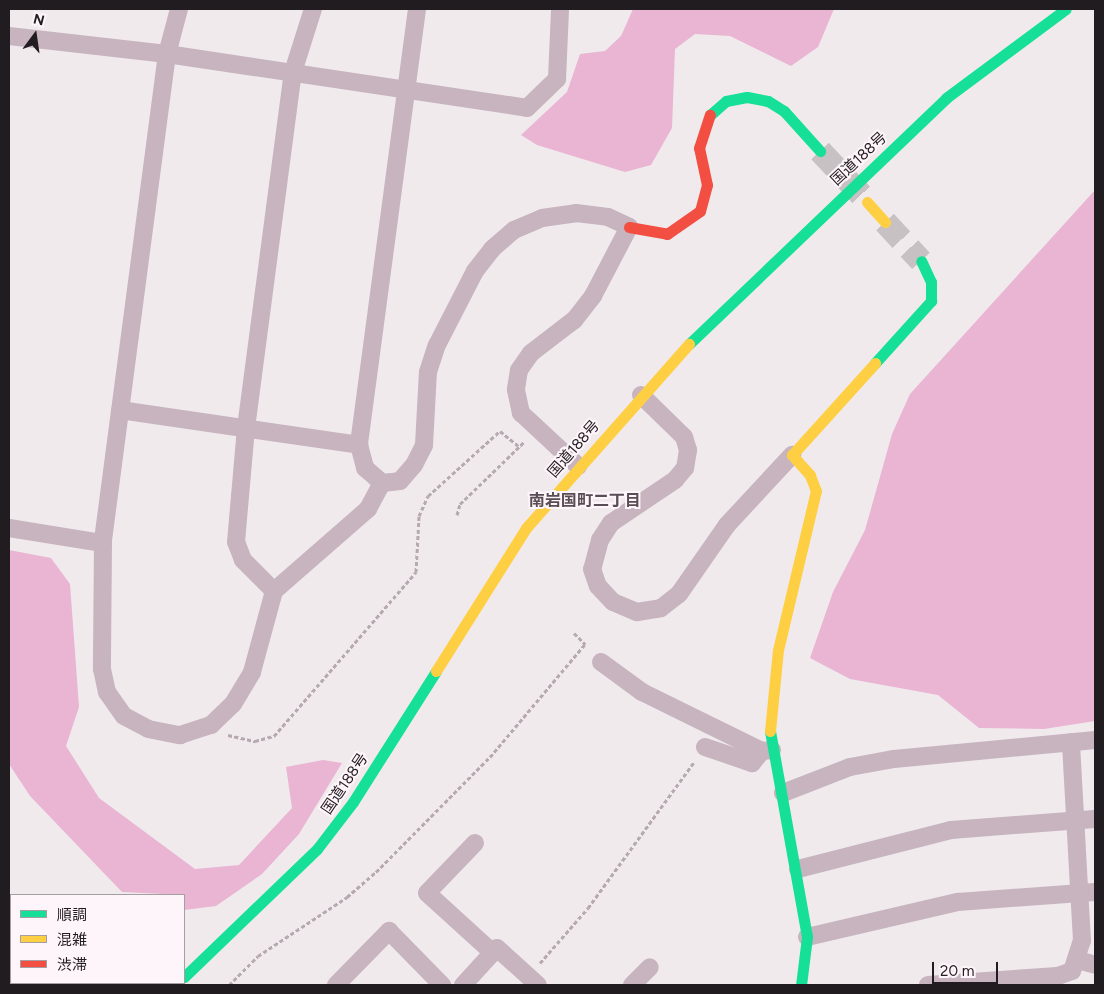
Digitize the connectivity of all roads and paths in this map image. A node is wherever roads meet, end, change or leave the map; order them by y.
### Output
1 (179, 9) edge
2 (313, 9) edge
3 (417, 9) edge
4 (560, 9) edge
5 (1066, 9) edge
6 (9, 36) edge
7 (167, 54) junction
8 (293, 72) junction
9 (408, 89) junction
10 (820, 151) tunnel mouth
11 (867, 202) tunnel mouth
12 (885, 222) tunnel mouth
13 (629, 227) junction
14 (920, 261) tunnel mouth
15 (641, 395) junction
16 (120, 410) junction
17 (246, 428) junction
18 (536, 431) junction
19 (359, 445) junction
20 (520, 447) junction
21 (792, 455) junction
22 (578, 466) junction
23 (382, 483) junction
24 (458, 515) dead end
25 (9, 528) edge
26 (103, 543) junction
27 (274, 591) junction
28 (585, 644) dead end
29 (601, 662) dead end
30 (211, 725) junction
31 (1095, 740) edge
32 (1071, 742) junction
33 (705, 748) joint
34 (767, 751) junction
35 (783, 793) junction
36 (1095, 819) edge
37 (1076, 820) junction
38 (475, 844) dead end
39 (798, 869) junction
40 (1088, 893) edge
41 (807, 937) junction
42 (493, 953) junction
43 (1078, 960) junction
44 (1095, 965) edge
45 (650, 967) dead end
46 (185, 977) edge
47 (533, 981) edge
48 (989, 983) edge
49 (229, 985) edge
50 (336, 985) edge
51 (442, 985) edge
52 (464, 985) edge
53 (632, 985) edge
54 (802, 985) edge
55 (928, 985) edge

1 - 7 street
2 - 8 street
3 - 9 street
4 - 9 street
5 - 15 main road, 国道188号
6 - 7 street
7 - 8 street
7 - 16 street
8 - 9 street
8 - 17 street
9 - 19 street
10 - 13 main road
11 - 12 main road
13 - 18 street
13 - 23 street
14 - 21 main road
15 - 21 street
15 - 22 main road, 国道188号
16 - 17 street
16 - 26 street
17 - 19 street
17 - 27 street
18 - 20 path
18 - 22 street
19 - 23 street
20 - 24 path
20 - 30 path
21 - 34 main road
22 - 46 main road, 国道188号
23 - 27 street
25 - 26 street
26 - 30 street
27 - 30 street
28 - 49 path
29 - 34 street
31 - 32 street
32 - 35 street
32 - 37 street
33 - 34 street
33 - 47 path
34 - 35 main road
35 - 39 main road
36 - 37 street
37 - 39 street
37 - 40 street
38 - 42 street
39 - 41 main road
40 - 41 street
40 - 43 street
41 - 54 main road
42 - 47 street
42 - 52 street
43 - 44 street
43 - 48 street
45 - 53 street
48 - 55 street
50 - 51 street

